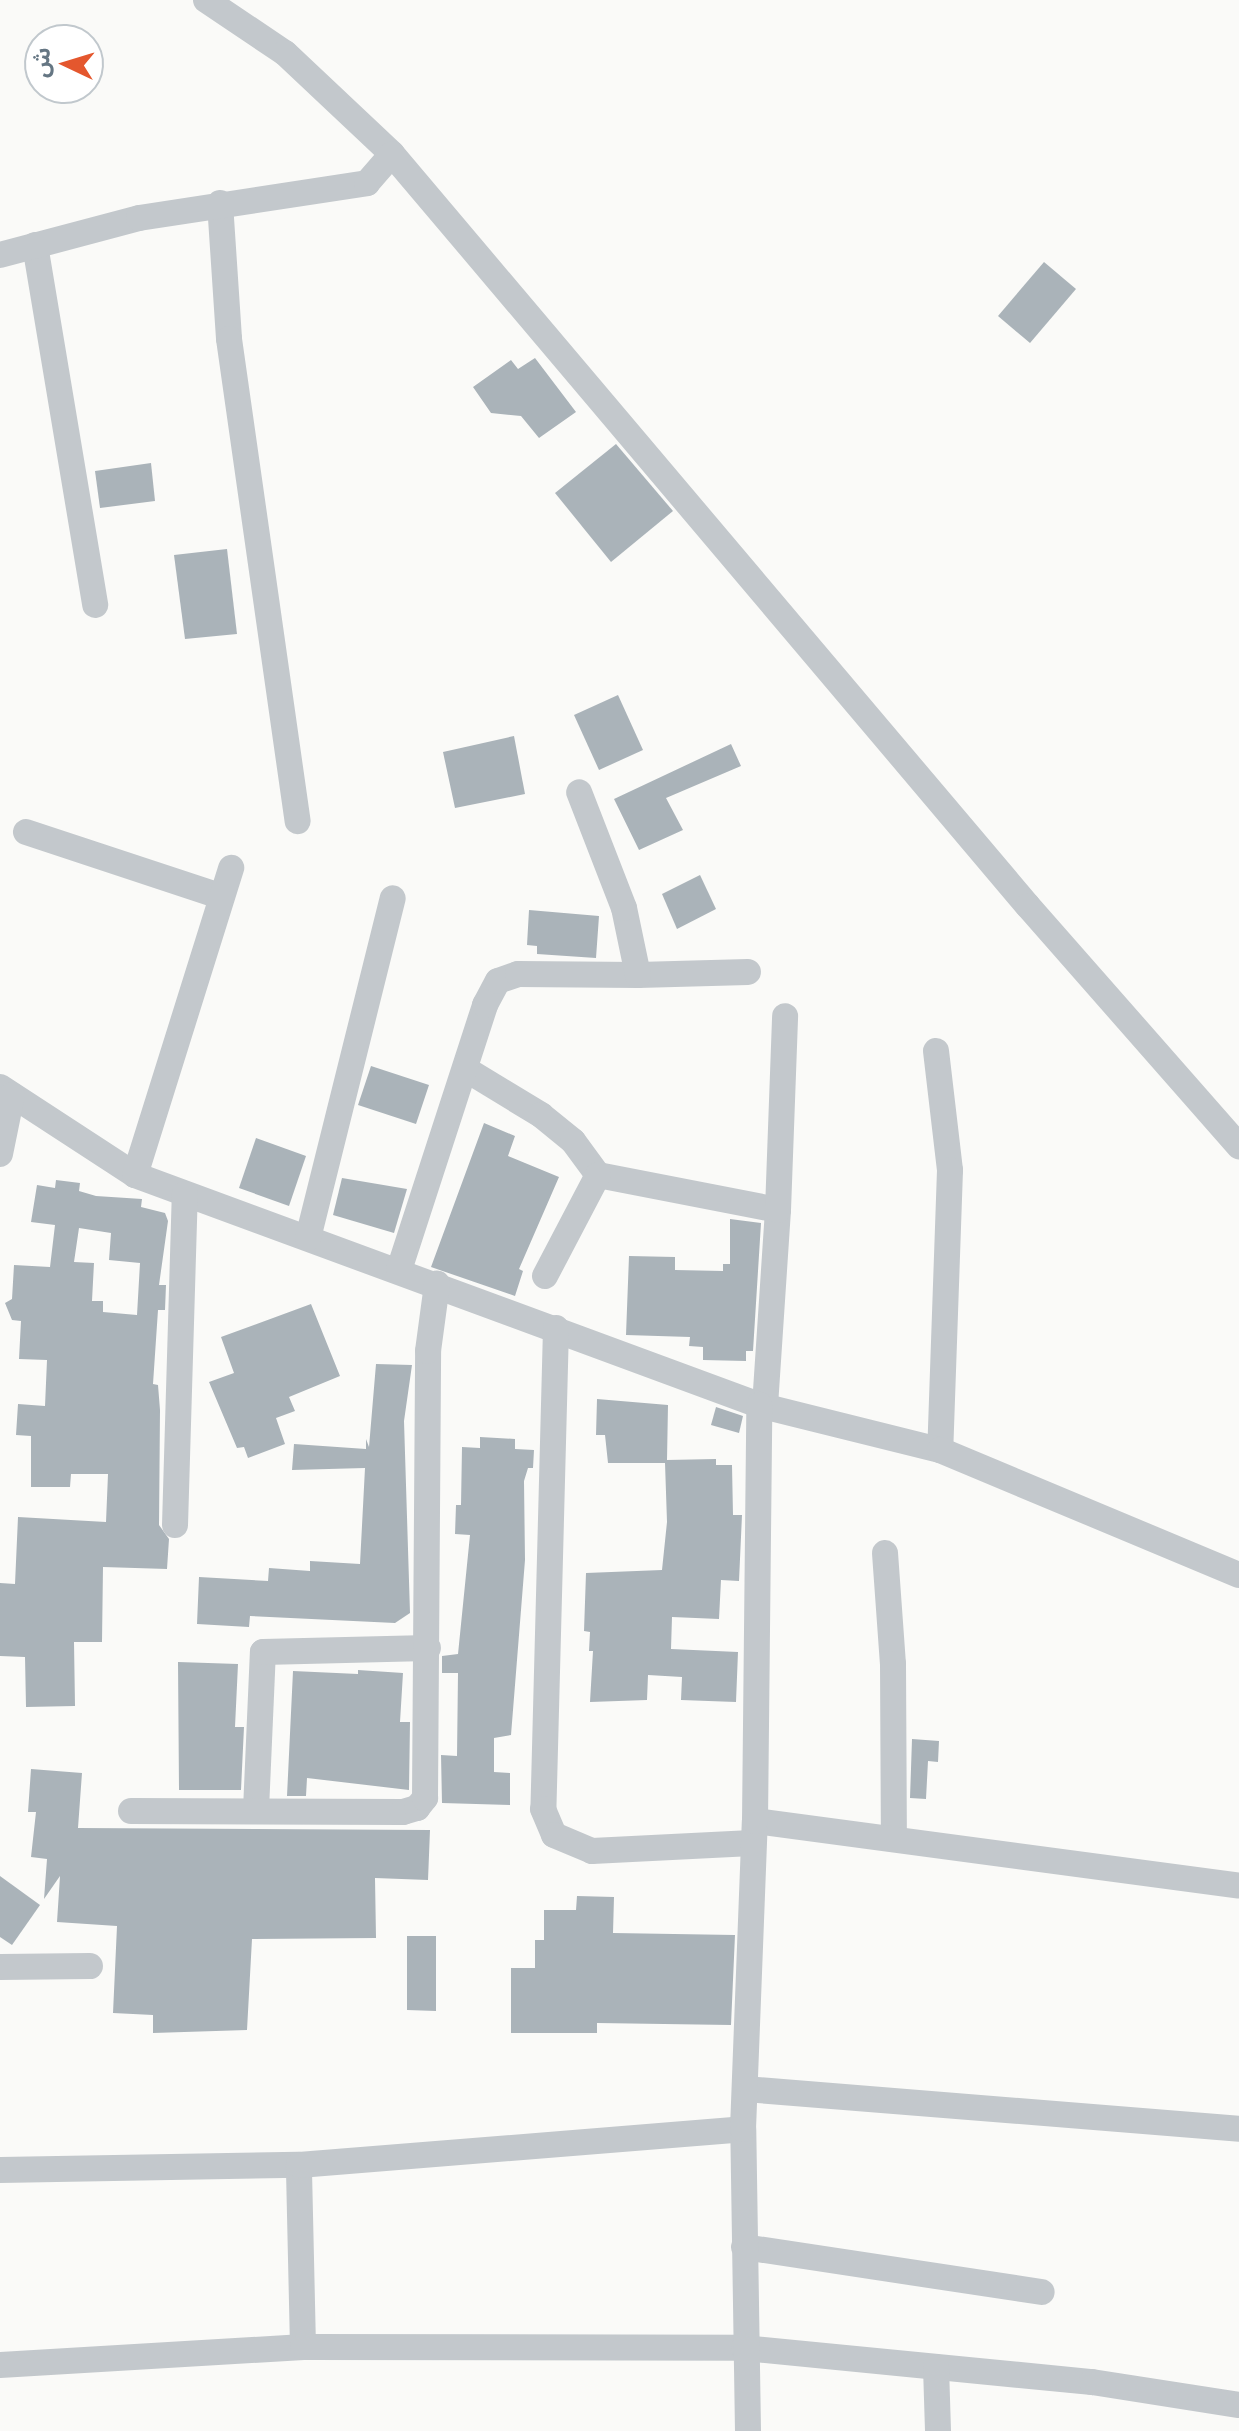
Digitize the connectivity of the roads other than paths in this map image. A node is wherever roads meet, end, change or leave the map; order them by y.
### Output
1 (206, 0) edge
2 (392, 154) junction
3 (220, 203) junction
4 (35, 245) junction
5 (0, 255) edge
6 (95, 605) dead end
7 (579, 792) dead end
8 (298, 821) dead end
9 (26, 832) dead end
10 (231, 868) dead end
11 (222, 897) junction
12 (393, 898) dead end
13 (748, 972) dead end
14 (638, 975) junction
15 (785, 1016) dead end
16 (936, 1051) dead end
17 (467, 1070) junction
18 (6, 1091) edge
19 (1239, 1146) edge
20 (0, 1154) edge
21 (135, 1175) junction
22 (598, 1175) junction
23 (185, 1194) junction
24 (778, 1210) junction
25 (308, 1238) junction
26 (399, 1270) junction
27 (545, 1276) dead end
28 (437, 1284) junction
29 (556, 1328) junction
30 (762, 1405) junction
31 (940, 1450) junction
32 (175, 1525) dead end
33 (885, 1553) dead end
34 (1239, 1575) edge
35 (428, 1648) junction
36 (256, 1810) junction
37 (131, 1811) dead end
38 (753, 1832) junction
39 (894, 1839) junction
40 (1239, 1886) edge
41 (90, 1966) dead end
42 (0, 1967) edge
43 (745, 2089) junction
44 (743, 2129) junction
45 (1239, 2129) edge
46 (299, 2165) junction
47 (0, 2170) edge
48 (744, 2247) junction
49 (1042, 2292) dead end
50 (303, 2347) junction
51 (744, 2348) junction
52 (0, 2365) edge
53 (936, 2367) junction
54 (1239, 2401) edge
55 (748, 2431) edge
56 (938, 2431) edge

1 - 2 street
2 - 3 street
2 - 19 street
3 - 4 street
3 - 8 street
4 - 5 street
4 - 6 street
7 - 14 street
9 - 11 street
10 - 11 street
11 - 21 street
12 - 25 street
13 - 14 street
14 - 17 street
15 - 24 street
16 - 31 street
17 - 22 street
17 - 26 street
18 - 20 street
18 - 21 street
21 - 23 street
22 - 24 street
22 - 27 street
23 - 25 street
23 - 32 street
24 - 30 street
25 - 26 street
26 - 28 street
28 - 29 street
28 - 35 street
29 - 30 street
29 - 38 street
30 - 31 street
30 - 38 street
31 - 34 street
33 - 39 street
35 - 36 street
35 - 36 street
36 - 37 street
38 - 39 street
38 - 43 street
39 - 40 street
41 - 42 street
43 - 44 street
43 - 45 street
44 - 46 street
44 - 48 street
46 - 47 street
46 - 50 street
48 - 49 street
48 - 51 street
50 - 51 street
50 - 52 street
51 - 53 street
51 - 55 street
53 - 54 street
53 - 56 street

